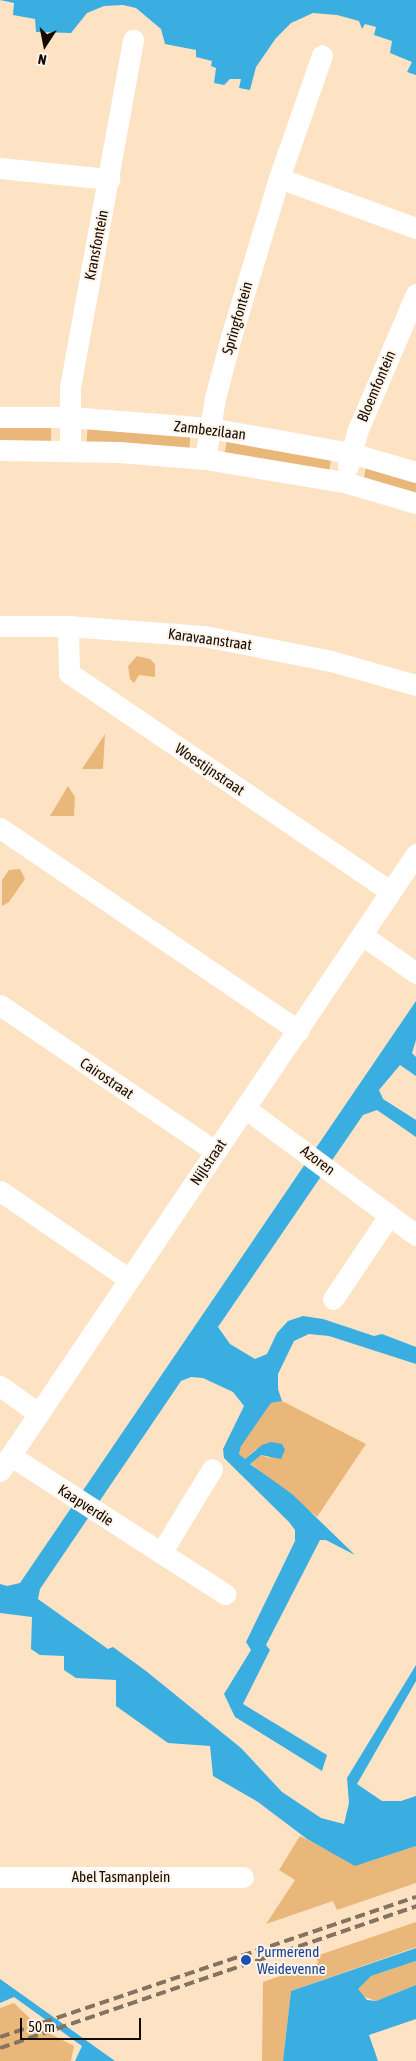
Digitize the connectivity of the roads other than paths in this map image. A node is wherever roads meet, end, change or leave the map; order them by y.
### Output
1 (133, 40) dead end
2 (322, 55) dead end
3 (0, 168) edge
4 (279, 178) junction
5 (109, 179) junction
6 (416, 228) edge
7 (416, 294) edge
8 (0, 417) edge
9 (70, 417) junction
10 (210, 428) junction
11 (0, 450) edge
12 (70, 451) junction
13 (351, 453) junction
14 (205, 459) junction
15 (416, 472) edge
16 (344, 482) junction
17 (416, 503) edge
18 (0, 626) edge
19 (68, 626) junction
20 (416, 685) edge
21 (0, 828) edge
22 (416, 854) edge
23 (390, 891) junction
24 (362, 935) junction
25 (416, 973) edge
26 (0, 1004) edge
27 (299, 1031) junction
28 (245, 1108) junction
29 (214, 1151) junction
30 (0, 1191) edge
31 (388, 1216) junction
32 (416, 1235) edge
33 (129, 1279) junction
34 (333, 1299) dead end
35 (0, 1386) edge
36 (38, 1413) junction
37 (5, 1463) edge
38 (212, 1469) dead end
39 (161, 1553) junction
40 (225, 1594) dead end
41 (0, 1877) edge
42 (243, 1877) dead end

1 - 5 street, Kransfontein
2 - 4 street, Springfontein
3 - 5 street
4 - 6 street
4 - 10 street, Springfontein
5 - 9 street, Kransfontein
7 - 13 street, Bloemfontein
8 - 9 street, Zambezilaan
9 - 10 street, Zambezilaan
9 - 12 street, Kransfontein
10 - 13 street, Zambezilaan
10 - 14 street, Springfontein
11 - 12 street, Zambezilaan
12 - 14 street, Zambezilaan
13 - 15 street, Zambezilaan
13 - 16 street, Bloemfontein
14 - 16 street, Zambezilaan
16 - 17 street, Zambezilaan
18 - 19 street, Karavaanstraat
19 - 20 street, Karavaanstraat
19 - 23 street, Woestijnstraat
21 - 27 street
22 - 23 street, Nijlstraat
23 - 24 street, Nijlstraat
24 - 25 street
24 - 27 street, Nijlstraat
26 - 29 street, Cairostraat
27 - 28 street, Nijlstraat
28 - 29 street, Nijlstraat
28 - 31 street, Azoren
29 - 33 street, Nijlstraat
30 - 33 street
31 - 32 street, Azoren
31 - 34 street
33 - 36 street, Nijlstraat
35 - 36 street
36 - 37 street, Nijlstraat
37 - 39 street, Kaapverdie
38 - 39 street
39 - 40 street, Kaapverdie
41 - 42 street, Abel Tasmanplein

